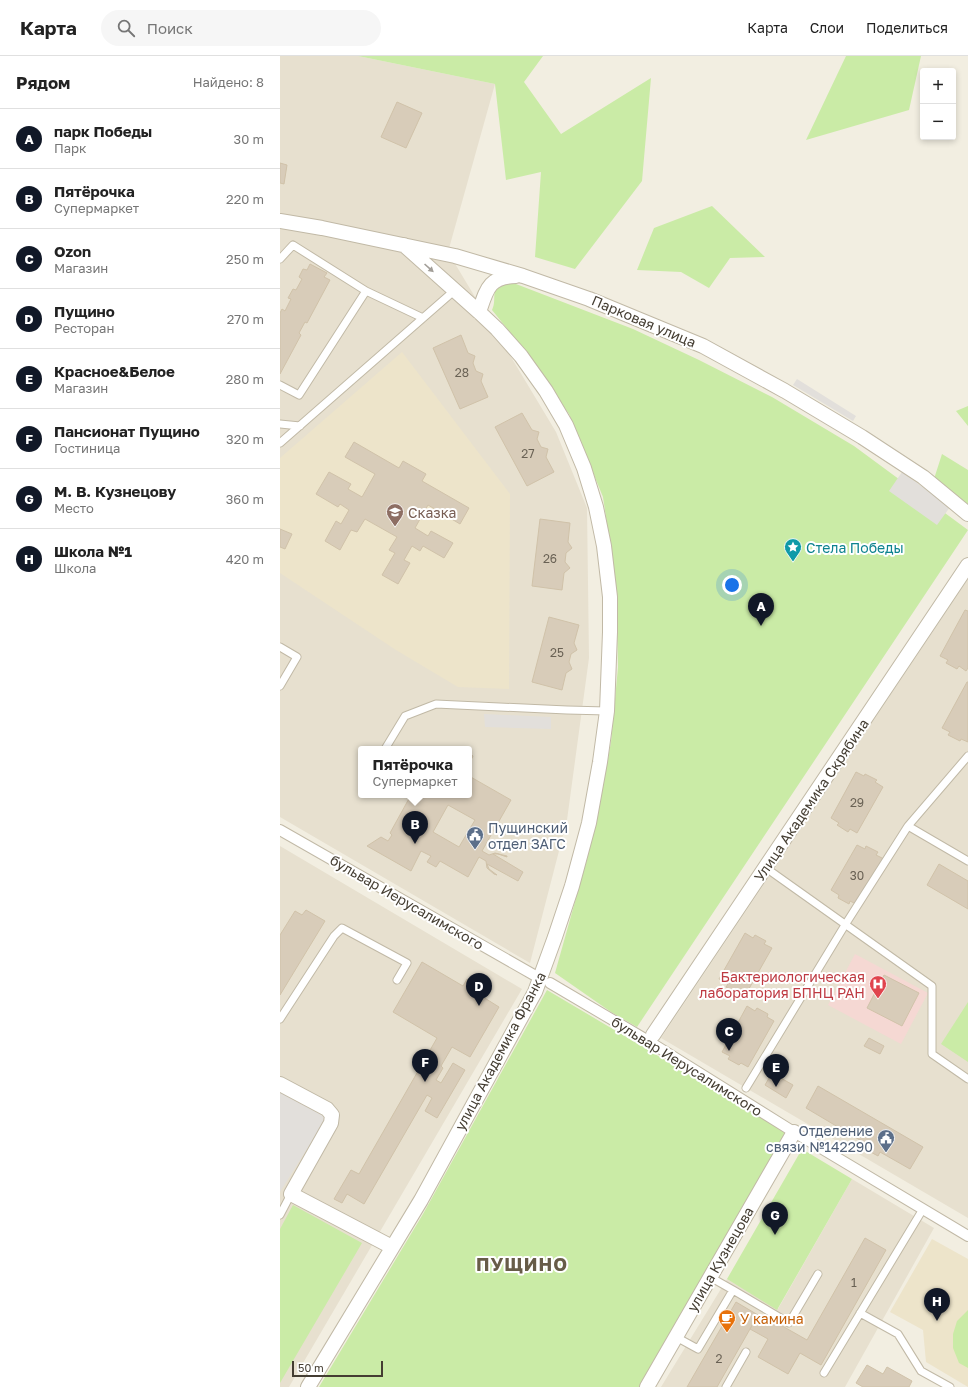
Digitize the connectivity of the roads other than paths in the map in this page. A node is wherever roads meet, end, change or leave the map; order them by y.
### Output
1 (280, 221) edge
2 (404, 245) junction
3 (280, 259) edge
4 (523, 276) junction
5 (455, 290) junction
6 (366, 291) junction
7 (479, 312) junction
8 (423, 318) junction
9 (280, 385) edge
10 (280, 424) edge
11 (300, 426) junction
12 (280, 443) edge
13 (968, 514) edge
14 (968, 566) edge
15 (280, 647) edge
16 (280, 686) edge
17 (607, 710) junction
18 (387, 746) edge
19 (968, 756) edge
20 (908, 826) junction
21 (280, 830) edge
22 (968, 860) edge
23 (766, 868) junction
24 (845, 925) junction
25 (534, 975) dead end
26 (397, 980) dead end
27 (550, 983) dead end
28 (280, 1019) edge
29 (653, 1035) dead end
30 (968, 1079) edge
31 (280, 1084) edge
32 (746, 1088) dead end
33 (794, 1132) junction
34 (291, 1194) junction
35 (923, 1209) junction
36 (280, 1215) edge
37 (968, 1236) edge
38 (392, 1247) junction
39 (818, 1274) dead end
40 (710, 1277) junction
41 (733, 1290) junction
42 (860, 1313) junction
43 (676, 1337) junction
44 (746, 1352) dead end
45 (824, 1373) dead end
46 (308, 1387) edge
47 (647, 1387) edge
48 (726, 1387) edge
49 (950, 1387) edge

1 - 2 street, Парковая улица
2 - 4 street, Парковая улица
2 -> 5 street, улица Академика Франка
3 - 6 lane
4 - 7 street
4 - 13 street, Парковая улица
5 - 7 street, улица Академика Франка
5 - 8 lane
6 - 8 lane
6 - 9 lane
7 - 17 street, улица Академика Франка
8 - 11 lane
10 - 11 lane
11 - 12 lane
14 - 23 street, Улица Академика Скрябина
15 - 16 lane
17 - 18 lane
17 - 38 street, улица Академика Франка
19 - 20 lane
20 - 22 lane
20 - 24 lane
21 - 25 street, бульвар Иерусалимского
23 - 24 lane
23 - 29 street, Улица Академика Скрябина
24 - 30 lane
24 - 32 lane
26 - 28 lane
27 - 33 street, бульвар Иерусалимского
31 - 34 street
33 - 35 street, бульвар Иерусалимского
33 - 40 street, улица Кузнецова
34 - 36 lane
34 - 38 street
35 - 37 street, бульвар Иерусалимского
35 - 42 lane
38 - 46 street, улица Академика Франка
39 - 41 lane
40 - 41 lane
40 - 43 street, улица Кузнецова
41 - 43 lane
42 - 45 lane
42 - 49 lane
43 - 47 street, улица Кузнецова
44 - 48 lane

